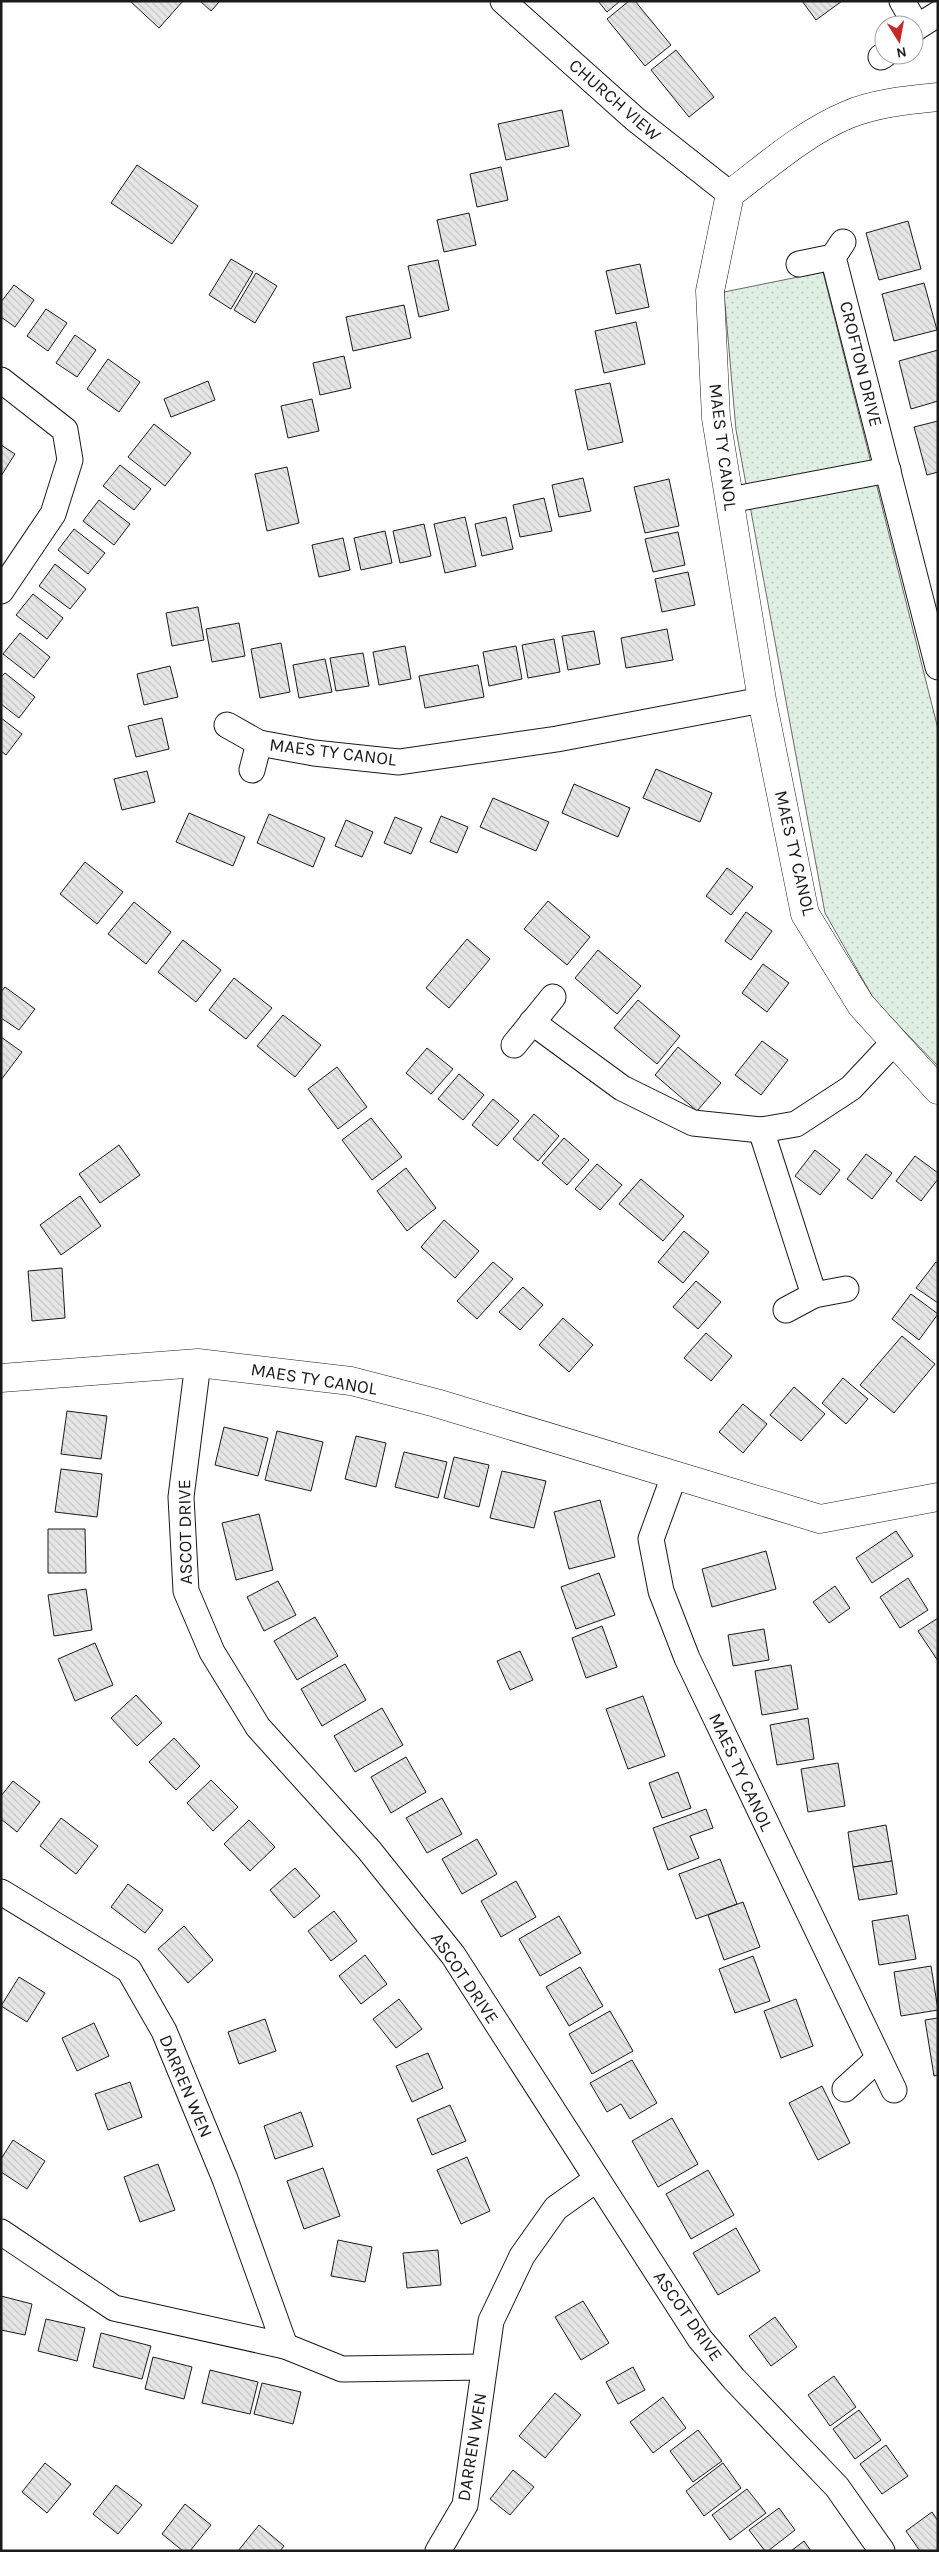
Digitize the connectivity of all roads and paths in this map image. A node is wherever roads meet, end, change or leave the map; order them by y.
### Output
1 (503, 1) edge
2 (902, 1) edge
3 (938, 14) edge
4 (909, 15) edge
5 (924, 23) edge
6 (938, 97) edge
7 (730, 194) junction
8 (799, 264) dead end
9 (1, 380) edge
10 (888, 470) junction
11 (730, 500) junction
12 (1, 591) edge
13 (938, 667) edge
14 (762, 700) junction
15 (228, 725) dead end
16 (258, 743) junction
17 (252, 770) dead end
18 (553, 997) dead end
19 (532, 1022) junction
20 (894, 1042) junction
21 (514, 1045) dead end
22 (938, 1090) edge
23 (761, 1130) junction
24 (846, 1289) dead end
25 (814, 1295) junction
26 (786, 1310) dead end
27 (198, 1363) junction
28 (1, 1378) edge
29 (674, 1476) junction
30 (938, 1496) edge
31 (1, 1892) edge
32 (878, 2059) junction
33 (845, 2089) dead end
34 (894, 2090) dead end
35 (597, 2179) junction
36 (1, 2232) edge
37 (285, 2346) junction
38 (484, 2367) junction
39 (438, 2551) edge
40 (882, 2551) edge

1 - 7 street, CHURCH VIEW
2 - 4 street
3 - 5 street
6 - 7 street
7 - 11 street, MAES TY CANOL
8 - 10 street, CROFTON DRIVE
9 - 12 street
10 - 11 street
10 - 13 street, CROFTON DRIVE
11 - 14 street, MAES TY CANOL
14 - 16 street, MAES TY CANOL
14 - 20 street, MAES TY CANOL
15 - 16 street, MAES TY CANOL
16 - 17 street, MAES TY CANOL
18 - 19 street
19 - 21 street
19 - 23 street
20 - 22 street, MAES TY CANOL
20 - 23 street
23 - 25 street
24 - 25 street
25 - 26 street
27 - 28 street, MAES TY CANOL
27 - 29 street, MAES TY CANOL
27 - 35 street, ASCOT DRIVE
29 - 30 street, MAES TY CANOL
29 - 32 street, MAES TY CANOL
31 - 37 street, DARREN WEN
32 - 33 street
32 - 34 street, MAES TY CANOL
35 - 38 street, DARREN WEN
35 - 40 street, ASCOT DRIVE
36 - 37 street, DARREN WEN
37 - 38 street, DARREN WEN
38 - 39 street, DARREN WEN

